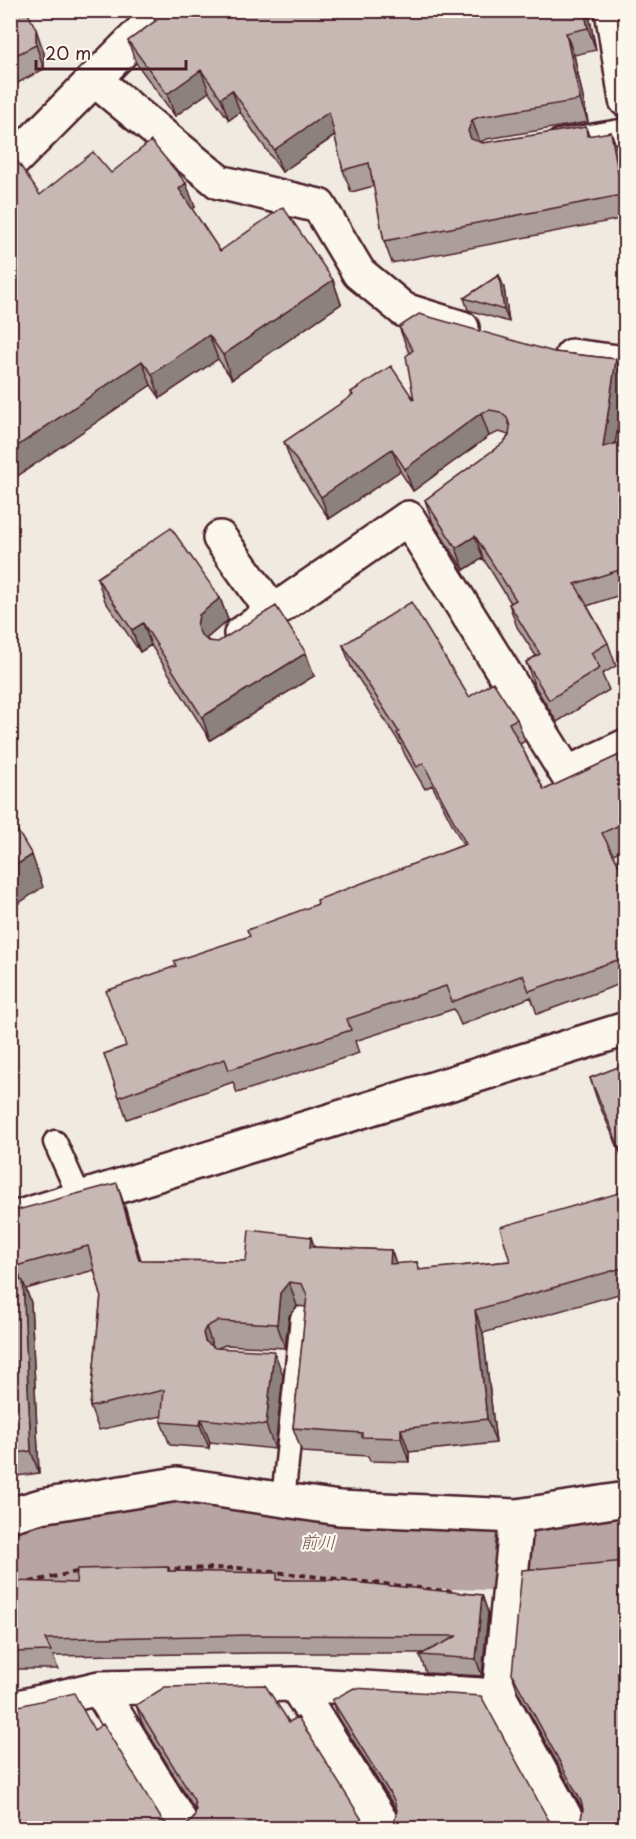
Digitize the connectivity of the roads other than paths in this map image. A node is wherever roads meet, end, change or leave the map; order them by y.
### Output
1 (163, 10) edge
2 (612, 10) edge
3 (95, 80) junction
4 (626, 100) edge
5 (626, 129) edge
6 (535, 145) edge
7 (15, 151) edge
8 (487, 336) edge
9 (544, 350) edge
10 (626, 363) edge
11 (435, 498) edge
12 (408, 519) junction
13 (220, 538) dead end
14 (273, 612) junction
15 (224, 646) edge
16 (626, 746) edge
17 (626, 1029) edge
18 (55, 1142) dead end
19 (80, 1198) junction
20 (10, 1220) edge
21 (302, 1318) edge
22 (626, 1499) edge
23 (283, 1500) junction
24 (10, 1515) edge
25 (518, 1516) junction
26 (295, 1684) junction
27 (99, 1689) junction
28 (499, 1696) junction
29 (10, 1709) edge
30 (184, 1828) edge
31 (385, 1828) edge
32 (571, 1828) edge

1 - 3 street
2 - 4 street
3 - 7 street
3 - 8 street
5 - 6 lane
9 - 10 street
11 - 12 street
12 - 14 street
12 - 16 street
13 - 14 street
14 - 15 street
17 - 19 street
18 - 19 lane
19 - 20 street
21 - 23 lane
22 - 25 street
23 - 24 street
23 - 25 street
25 - 28 street
26 - 27 street
26 - 28 street
26 - 31 street
27 - 29 street
27 - 30 street
28 - 32 street

